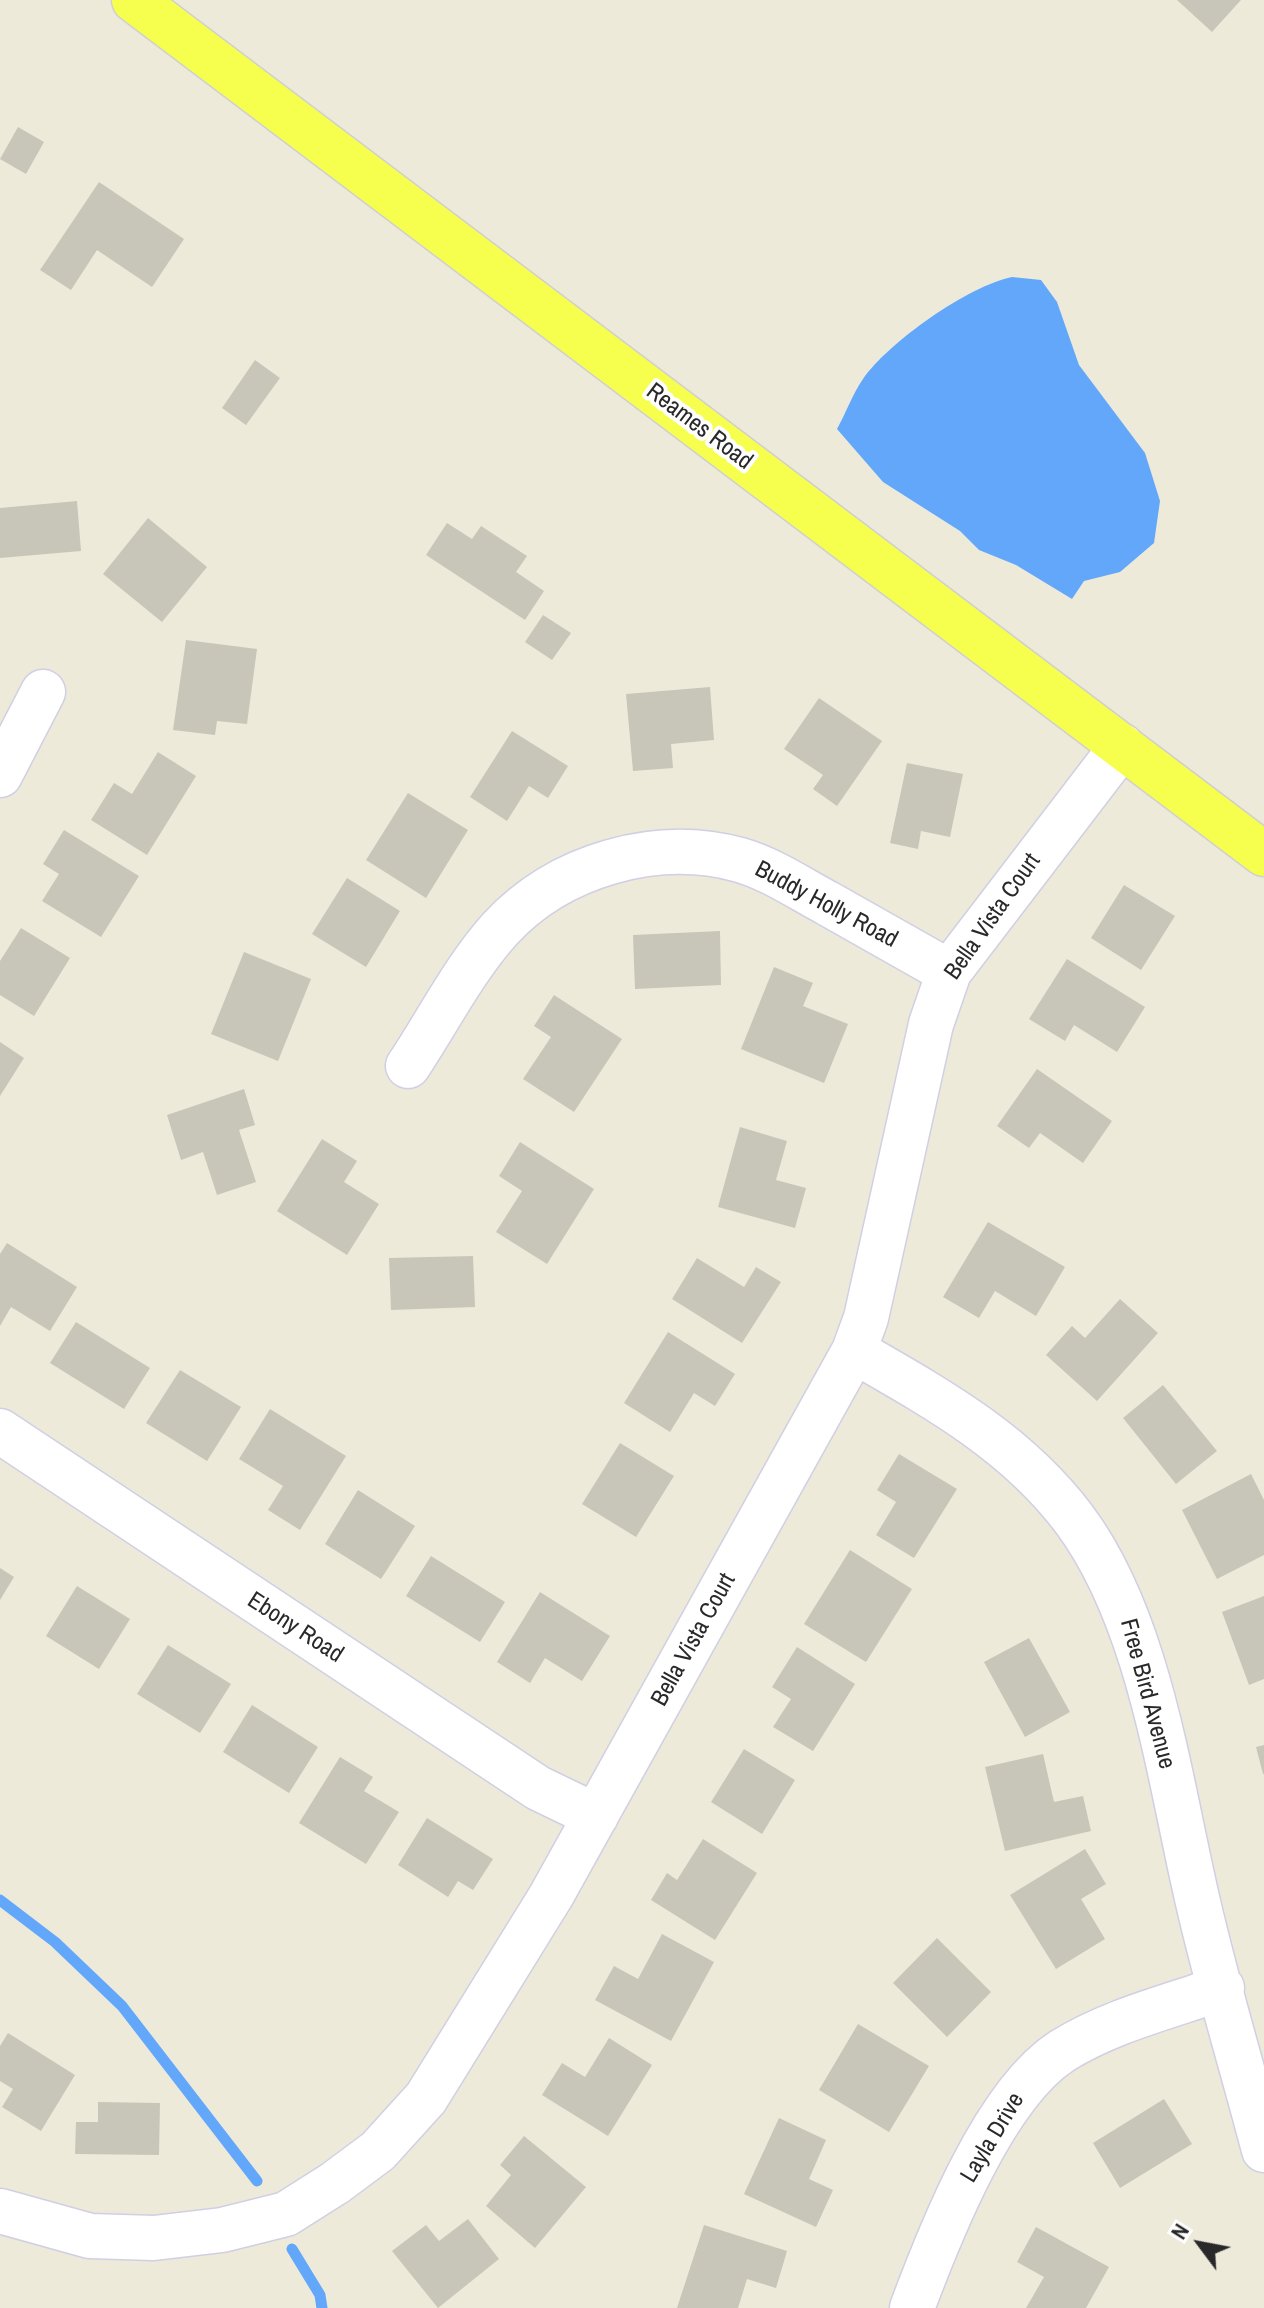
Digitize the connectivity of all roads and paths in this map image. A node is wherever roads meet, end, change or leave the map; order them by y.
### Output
1 (134, 0) edge
2 (43, 692) dead end
3 (1122, 746) junction
4 (0, 775) edge
5 (1264, 854) edge
6 (949, 972) junction
7 (408, 1066) dead end
8 (854, 1351) junction
9 (0, 1431) edge
10 (596, 1816) junction
11 (1222, 1988) junction
12 (1264, 2150) edge
13 (0, 2211) edge
14 (912, 2308) edge

1 - 3 main road, Reames Road
2 - 4 street
3 - 5 main road, Reames Road
3 - 6 street, Bella Vista Court
6 - 7 street, Buddy Holly Road
6 - 8 street, Bella Vista Court
8 - 10 street, Bella Vista Court
8 - 11 street, Free Bird Avenue
9 - 10 street, Ebony Road
10 - 13 street, Bella Vista Court
11 - 12 street, Free Bird Avenue
11 - 14 street, Layla Drive

